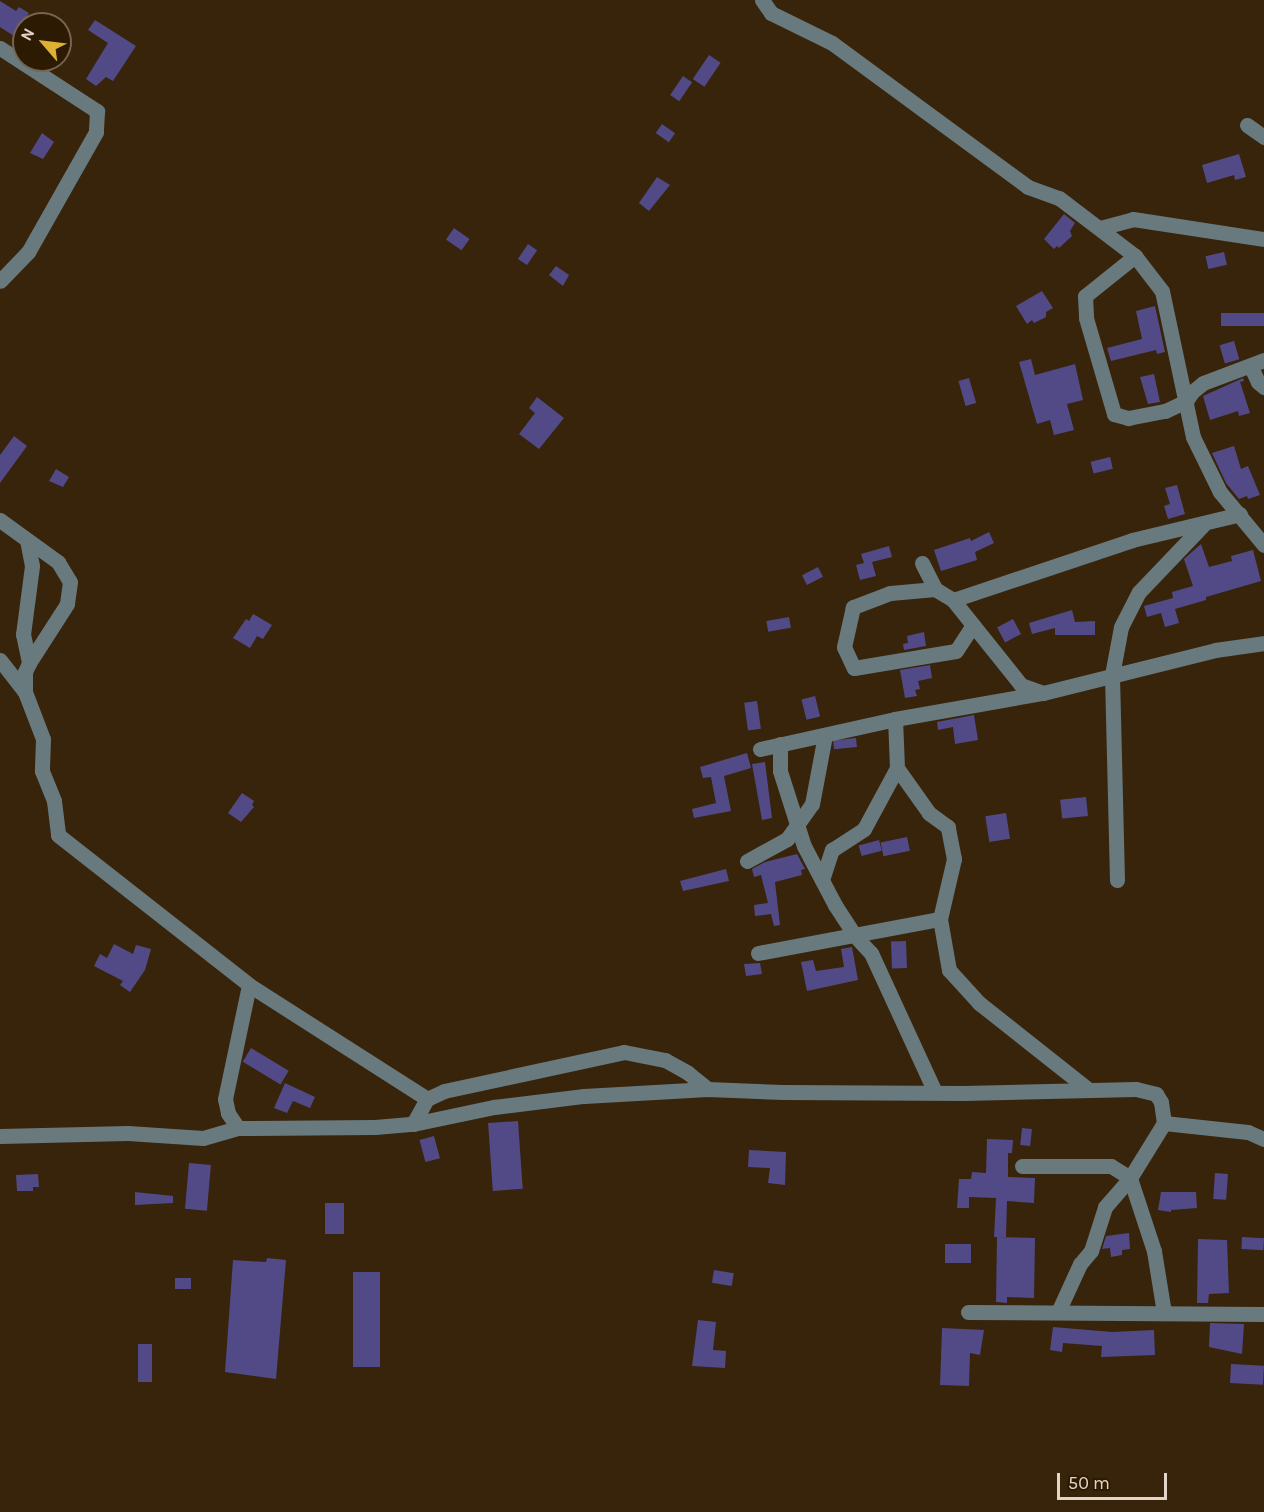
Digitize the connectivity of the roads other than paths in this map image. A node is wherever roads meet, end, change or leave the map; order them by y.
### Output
1 (762, 0) edge
2 (0, 48) edge
3 (1247, 125) dead end
4 (1264, 137) edge
5 (1100, 228) junction
6 (1264, 239) edge
7 (1135, 256) junction
8 (0, 281) edge
9 (1258, 364) edge
10 (1264, 387) edge
11 (1186, 401) junction
12 (1240, 514) junction
13 (0, 520) edge
14 (1203, 525) junction
15 (27, 540) junction
16 (1264, 545) edge
17 (922, 563) dead end
18 (935, 589) junction
19 (953, 600) junction
20 (973, 625) junction
21 (1264, 643) edge
22 (0, 660) edge
23 (29, 663) junction
24 (1112, 675) junction
25 (25, 692) junction
26 (1043, 693) junction
27 (895, 719) junction
28 (825, 735) junction
29 (897, 768) junction
30 (797, 826) junction
31 (747, 861) dead end
32 (822, 880) junction
33 (1117, 880) dead end
34 (940, 919) junction
35 (855, 936) junction
36 (758, 953) dead end
37 (249, 985) junction
38 (708, 1089) junction
39 (1089, 1090) junction
40 (935, 1092) junction
41 (427, 1099) junction
42 (413, 1124) junction
43 (1164, 1124) junction
44 (238, 1128) junction
45 (0, 1136) edge
46 (1264, 1138) edge
47 (1022, 1166) dead end
48 (1130, 1178) junction
49 (969, 1312) dead end
50 (1058, 1312) junction
51 (1164, 1313) junction
52 (1264, 1314) edge

1 - 5 street
2 - 8 street
3 - 4 street
5 - 6 street
5 - 7 street
7 - 11 street
7 - 11 street
9 - 10 street
9 - 11 street
11 - 12 street
12 - 14 street
12 - 16 street
13 - 15 street
14 - 19 street
14 - 24 street
15 - 23 street
15 - 23 street
17 - 18 street
18 - 19 street
18 - 20 street
19 - 20 street
20 - 26 street
21 - 24 street
22 - 25 street
23 - 25 street
24 - 26 street
24 - 33 street
25 - 37 street
26 - 27 street
27 - 28 street
27 - 29 street
28 - 30 street
28 - 30 street
29 - 32 street
29 - 34 street
30 - 31 street
30 - 32 street
32 - 35 street
34 - 35 street
34 - 39 street
35 - 36 street
35 - 40 street
37 - 41 street
37 - 44 street
38 - 40 street
38 - 41 street
38 - 42 street
39 - 40 street
39 - 43 street
41 - 42 street
42 - 44 street
43 - 46 street
43 - 48 street
44 - 45 street
47 - 48 street
48 - 50 street
48 - 51 street
49 - 50 street
50 - 51 street
51 - 52 street

